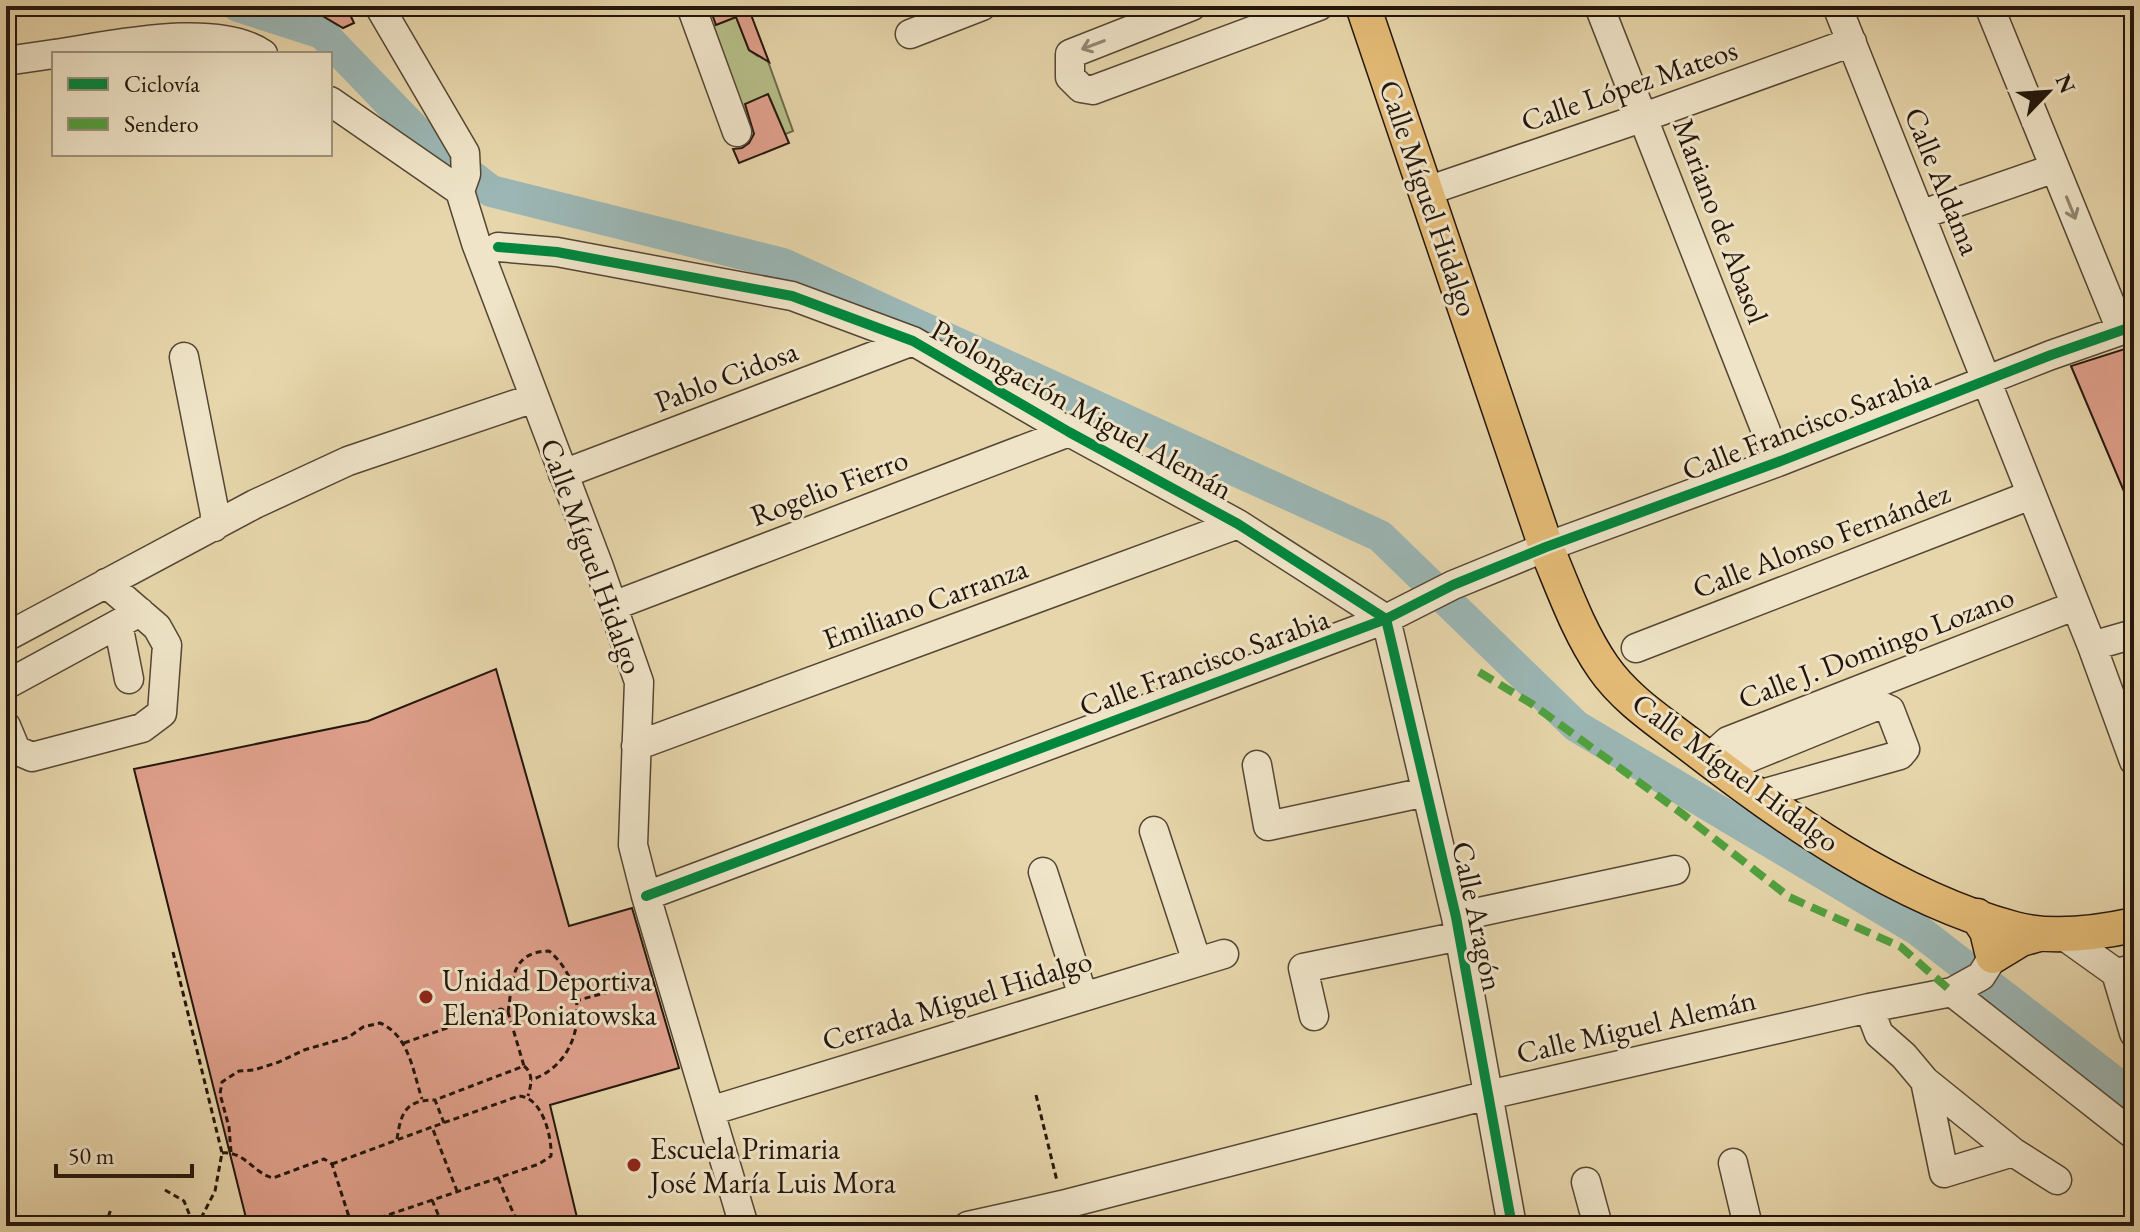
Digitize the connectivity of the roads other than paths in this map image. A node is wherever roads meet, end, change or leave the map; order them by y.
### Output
1 (379, 6) edge
2 (691, 6) edge
3 (982, 6) edge
4 (1192, 6) edge
5 (1319, 6) edge
6 (1363, 6) edge
7 (1599, 6) edge
8 (1837, 6) edge
9 (1989, 6) edge
10 (910, 34) dead end
11 (1852, 42) junction
12 (68, 52) edge
13 (260, 52) edge
14 (52, 54) edge
15 (6, 61) edge
16 (332, 102) edge
17 (1644, 117) junction
18 (737, 132) dead end
19 (2055, 168) junction
20 (464, 175) junction
21 (1427, 191) junction
22 (1920, 215) junction
23 (498, 247) dead end
24 (2128, 328) edge
25 (913, 341) junction
26 (184, 357) dead end
27 (1986, 381) junction
28 (534, 398) junction
29 (1069, 432) junction
30 (1778, 462) junction
31 (563, 474) junction
32 (2031, 495) junction
33 (1238, 524) junction
34 (214, 527) junction
35 (1546, 547) junction
36 (106, 583) junction
37 (613, 606) junction
38 (2074, 606) junction
39 (1394, 615) junction
40 (129, 618) junction
41 (2134, 634) edge
42 (6, 637) edge
43 (2092, 646) junction
44 (1636, 648) dead end
45 (129, 679) dead end
46 (6, 685) edge
47 (6, 726) edge
48 (636, 746) junction
49 (2134, 761) edge
50 (1257, 765) dead end
51 (1716, 765) junction
52 (1426, 792) junction
53 (1758, 795) junction
54 (1154, 831) dead end
55 (1675, 870) dead end
56 (1043, 872) dead end
57 (646, 896) junction
58 (1977, 916) junction
59 (2134, 925) edge
60 (1458, 927) junction
61 (2038, 932) junction
62 (1992, 960) junction
63 (2125, 971) edge
64 (1961, 988) junction
65 (1083, 996) junction
66 (1869, 1008) junction
67 (1314, 1016) dead end
68 (2134, 1033) edge
69 (1925, 1081) junction
70 (1488, 1095) junction
71 (710, 1111) junction
72 (2134, 1135) edge
73 (2013, 1152) junction
74 (1733, 1163) dead end
75 (2057, 1180) dead end
76 (1586, 1182) dead end
77 (1065, 1215) edge
78 (744, 1226) edge
79 (968, 1226) edge
80 (1512, 1226) edge
81 (1598, 1226) edge
82 (1748, 1226) edge

1 - 20 street, Calle Míguel Hidalgo
2 - 18 street
3 - 10 street
4 -> 5 street
6 - 21 main road, Calle Míguel Hidalgo
7 - 17 street, Mariano de Abasol
8 - 11 street, Calle Aldama
9 - 19 street
11 - 17 street, Calle López Mateos
11 - 22 street, Calle Aldama
12 - 13 street
14 - 15 street
16 - 20 street
17 - 21 street, Calle López Mateos
17 - 30 street, Mariano de Abasol
19 - 22 street
19 -> 24 street
20 - 28 street, Calle Míguel Hidalgo
21 - 35 main road, Calle Míguel Hidalgo
22 - 27 street, Calle Aldama
23 - 25 street, Prolongación Miguel Alemán
24 - 27 street, Calle Francisco Sarabia
25 - 29 street, Prolongación Miguel Alemán
25 - 31 street, Pablo Cidosa
26 - 34 street
27 - 30 street, Calle Francisco Sarabia
27 - 32 street, Calle Aldama
28 - 31 street, Calle Míguel Hidalgo
28 - 34 street
29 - 33 street, Prolongación Miguel Alemán
29 - 37 street, Rogelio Fierro
30 - 35 street, Calle Francisco Sarabia
31 - 37 street, Calle Míguel Hidalgo
32 - 38 street, Calle Aldama
32 - 44 street, Calle Alonso Fernández
33 - 39 street, Prolongación Miguel Alemán
33 - 48 street, Emiliano Carranza
34 - 36 street
35 - 39 street, Calle Francisco Sarabia
35 - 51 main road, Calle Míguel Hidalgo
36 - 40 street
36 - 42 street
37 - 48 street, Calle Míguel Hidalgo
38 - 43 street, Calle Aldama
38 - 51 street, Calle J. Domingo Lozano
39 - 52 street, Calle Aragón
39 - 57 street, Calle Francisco Sarabia
40 - 45 street
40 - 46 street
40 - 47 street
41 - 43 street
43 - 49 street, Calle Aldama
48 - 57 street, Calle Míguel Hidalgo
50 - 52 street
51 - 53 main road, Calle Míguel Hidalgo
51 - 53 street
52 - 60 street, Calle Aragón
53 - 58 main road, Calle Míguel Hidalgo
54 - 65 street, Cerrada Miguel Hidalgo
55 - 60 street
56 - 65 street
57 - 71 street, Calle Míguel Hidalgo
58 - 61 main road, Calle Míguel Hidalgo
58 - 62 main road
59 - 61 main road, Calle Míguel Hidalgo
60 - 67 street
60 - 70 street, Calle Aragón
61 - 62 main road
61 - 63 street
62 - 64 street
63 - 68 street
64 - 66 street, Calle Miguel Alemán
64 - 72 street
65 - 71 street, Cerrada Miguel Hidalgo
66 - 69 street
66 - 70 street, Calle Miguel Alemán
69 - 73 street
69 - 73 street
70 - 77 street, Calle Miguel Alemán
70 - 80 street, Calle Aragón
71 - 78 street, Calle Míguel Hidalgo
73 - 75 street
74 - 82 street
76 - 81 street
77 - 79 street, Calle Miguel Alemán

